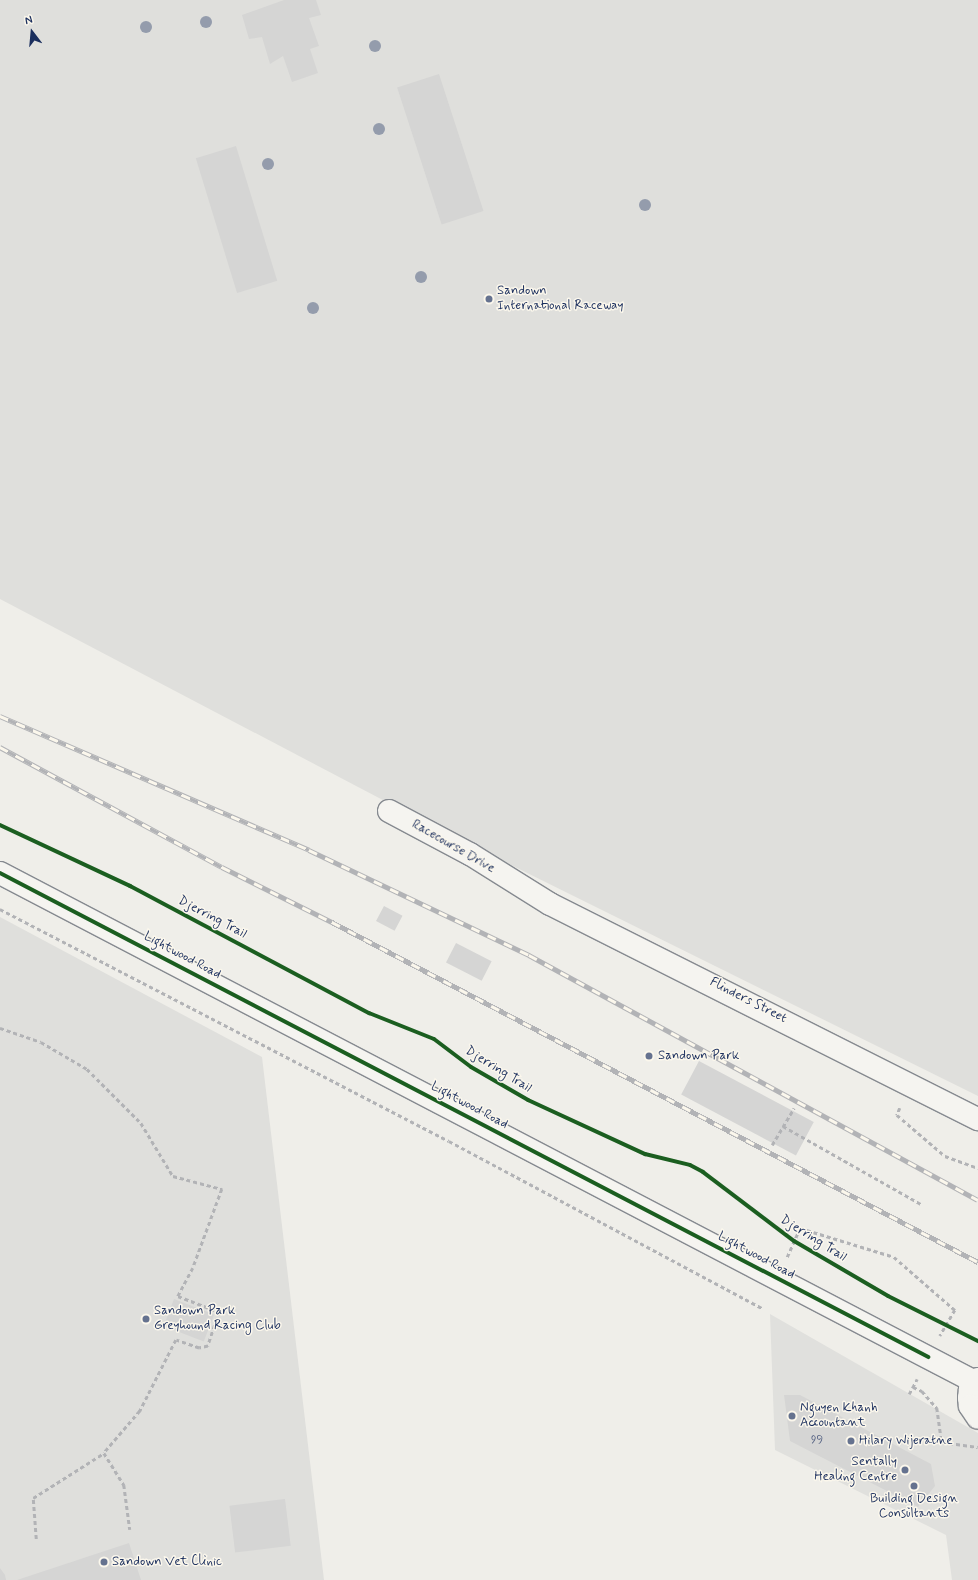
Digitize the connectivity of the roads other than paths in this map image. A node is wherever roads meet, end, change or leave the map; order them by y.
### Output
1 (389, 811) dead end
2 (0, 873) edge
3 (517, 884) joint
4 (978, 1119) edge
5 (976, 1381) edge
6 (978, 1418) edge

1 - 3 main road, Racecourse Drive
2 - 5 main road, Lightwood Road
3 - 4 main road, Flinders Street
5 - 6 main road

